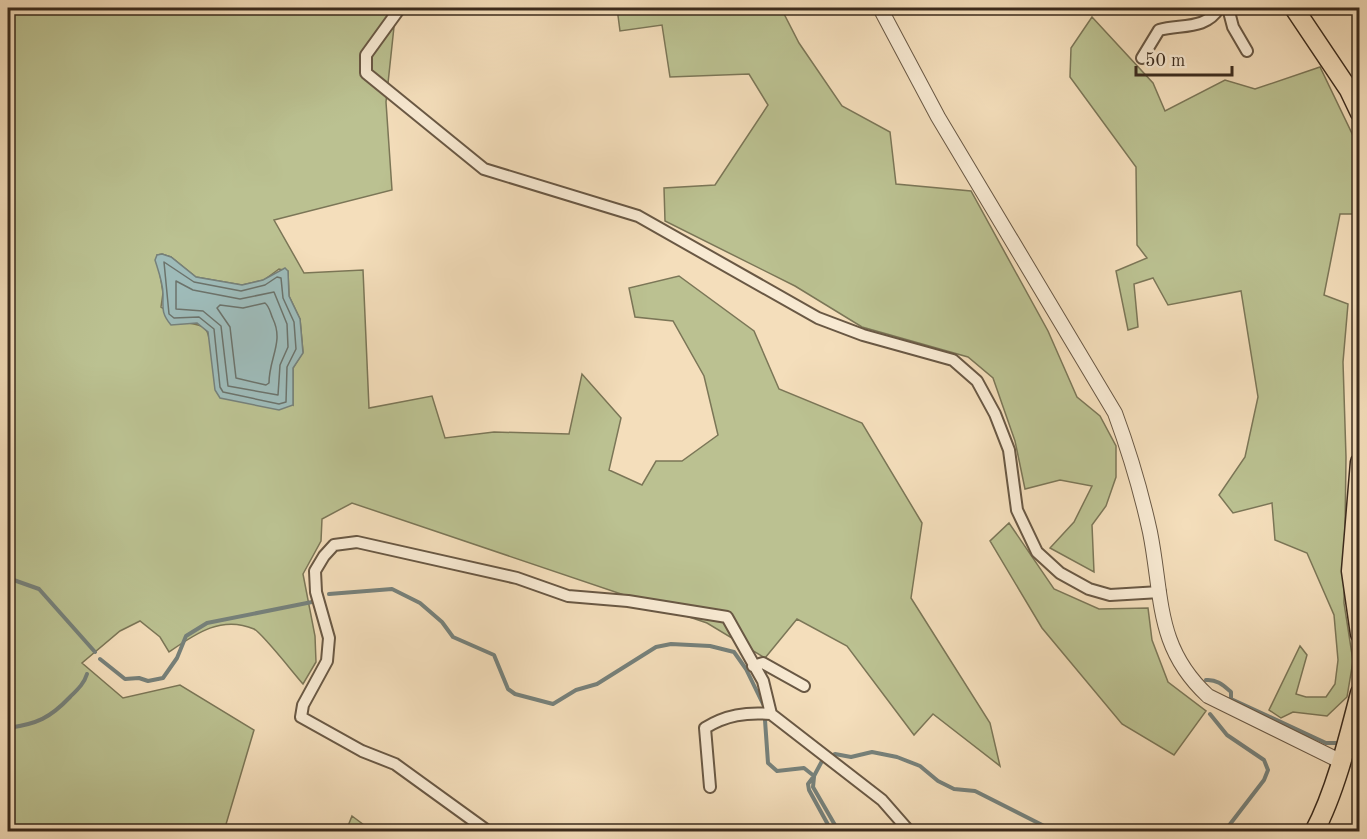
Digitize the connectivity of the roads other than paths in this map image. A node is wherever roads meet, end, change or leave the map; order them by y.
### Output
1 (400, 8) edge
2 (880, 8) edge
3 (1219, 8) edge
4 (1228, 8) edge
5 (1294, 8) edge
6 (1248, 51) dead end
7 (1142, 58) dead end
8 (1359, 113) edge
9 (1359, 462) edge
10 (1160, 592) junction
11 (1359, 634) edge
12 (753, 666) junction
13 (804, 686) dead end
14 (1359, 693) edge
15 (765, 713) junction
16 (1340, 761) junction
17 (710, 787) dead end
18 (489, 831) edge
19 (910, 831) edge
20 (1314, 831) edge

1 - 10 street
2 - 10 street
3 - 7 street
4 - 6 street
5 - 8 main road
9 - 11 main road
10 - 16 street
12 - 13 street
12 - 15 street
12 - 18 street
14 - 16 main road
15 - 17 street
15 - 19 street
16 - 20 main road

